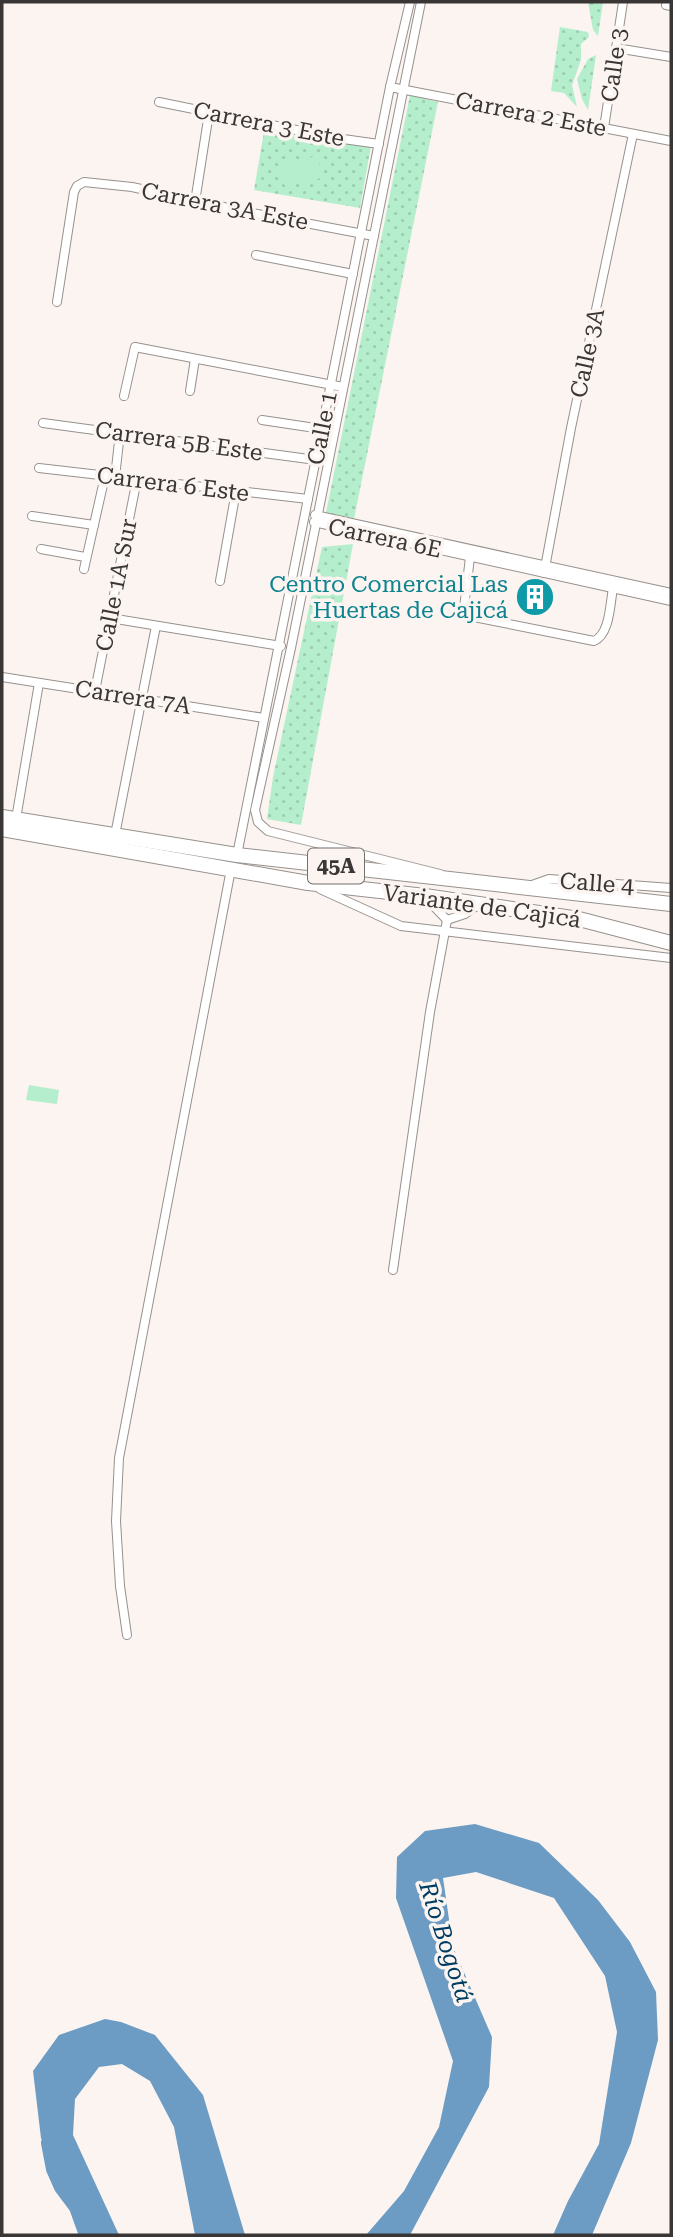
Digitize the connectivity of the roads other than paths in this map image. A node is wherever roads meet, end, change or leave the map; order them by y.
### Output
1 (410, 2) edge
2 (421, 2) edge
3 (623, 2) edge
4 (616, 48) junction
5 (671, 57) edge
6 (390, 87) junction
7 (403, 90) junction
8 (159, 102) dead end
9 (209, 113) junction
10 (604, 128) junction
11 (633, 134) junction
12 (671, 141) edge
13 (379, 144) junction
14 (195, 202) junction
15 (361, 233) junction
16 (374, 236) junction
17 (256, 255) dead end
18 (353, 274) junction
19 (57, 302) dead end
20 (195, 359) junction
21 (330, 384) junction
22 (342, 387) junction
23 (190, 391) dead end
24 (124, 396) dead end
25 (261, 420) dead end
26 (43, 423) dead end
27 (322, 429) junction
28 (120, 433) junction
29 (316, 460) junction
30 (39, 468) dead end
31 (105, 475) junction
32 (115, 477) junction
33 (137, 479) junction
34 (236, 491) junction
35 (308, 499) junction
36 (32, 516) dead end
37 (305, 517) junction
38 (317, 519) junction
39 (94, 525) junction
40 (41, 549) dead end
41 (86, 557) junction
42 (470, 557) junction
43 (84, 569) dead end
44 (545, 569) junction
45 (220, 581) dead end
46 (613, 588) junction
47 (671, 593) edge
48 (671, 601) edge
49 (110, 618) junction
50 (156, 626) junction
51 (279, 645) junction
52 (291, 648) junction
53 (2, 677) edge
54 (39, 682) junction
55 (95, 691) junction
56 (142, 698) junction
57 (264, 718) junction
58 (9, 818) edge
59 (2, 829) edge
60 (115, 835) junction
61 (237, 855) junction
62 (230, 869) junction
63 (452, 878) junction
64 (308, 883) junction
65 (524, 888) junction
66 (671, 888) edge
67 (425, 896) junction
68 (478, 904) junction
69 (670, 904) edge
70 (447, 920) junction
71 (445, 933) junction
72 (668, 942) edge
73 (671, 958) edge
74 (393, 1270) dead end
75 (127, 1635) dead end

1 - 6 street, Calle 1
2 - 7 street, Calle 1
3 - 4 street, Calle 3
4 - 5 street
4 - 10 street, Calle 3
6 - 7 street, Carrera 2 Este
6 - 13 street, Calle 1
7 - 10 street, Carrera 2 Este
7 - 16 street, Calle 1
8 - 9 street, Carrera 3 Este
9 - 13 street, Carrera 3 Este
9 - 14 street
10 - 11 street, Carrera 2 Este
11 - 12 street, Carrera 2 Este
11 - 44 street, Calle 3A
13 - 15 street, Calle 1
14 - 15 street, Carrera 3A Este
14 - 19 street, Carrera 3A Este
15 - 16 street, Carrera 3A Este
15 - 18 street, Calle 1
16 - 22 street, Calle 1
17 - 18 street
18 - 21 street, Calle 1
20 - 21 street
20 - 23 street
20 - 24 street
21 - 22 street
21 - 27 street, Calle 1
22 - 38 street, Calle 1
25 - 27 street
26 - 28 street, Carrera 5B Este
27 - 29 street, Calle 1
28 - 29 street, Carrera 5B Este
28 - 32 street
29 - 35 street, Calle 1
30 - 31 street, Carrera 6 Este
31 - 32 street, Carrera 6 Este
31 - 39 street
32 - 33 street, Carrera 6 Este
33 - 34 street, Carrera 6 Este
33 - 49 street, Calle 1A Sur
34 - 35 street, Carrera 6 Este
34 - 45 street
35 - 37 street, Calle 1
36 - 39 street
37 - 38 street, Carrera 6E
37 - 51 street, Calle 1
38 - 42 street, Carrera 6E
38 - 44 street, Carrera 6E
38 - 52 street, Calle 1
39 - 41 street
40 - 41 street
41 - 43 street
42 - 44 street, Carrera 6E
42 - 46 street
44 - 46 street, Carrera 6E
44 - 47 street, Carrera 6E
46 - 48 street, Carrera 6E
49 - 50 street
49 - 55 street, Calle 1A Sur
50 - 51 street
50 - 56 street
51 - 52 street
51 - 57 street, Calle 1
52 - 63 street, Calle 1
53 - 54 street, Carrera 7A
54 - 55 street, Carrera 7A
54 - 58 street
55 - 56 street, Carrera 7A
56 - 57 street, Carrera 7A
56 - 60 street
57 - 61 street, Calle 1
58 - 60 highway, Variante de Cajicá / 45A
59 - 62 highway, Variante de Cajicá / 45A
60 - 61 highway, Variante de Cajicá / 45A
61 - 63 highway, Variante de Cajicá / 45A
62 - 64 highway, Variante de Cajicá / 45A
62 - 75 street
63 - 65 highway, Variante de Cajicá / 45A
64 - 67 highway, Variante de Cajicá / 45A
64 - 71 street
65 - 66 street, Calle 4
65 - 69 highway, Variante de Cajicá / 45A
67 - 68 highway, Variante de Cajicá / 45A
67 - 70 street
68 - 70 street
68 - 72 highway, Variante de Cajicá / 45A
70 - 71 street
71 - 73 street
71 - 74 street

